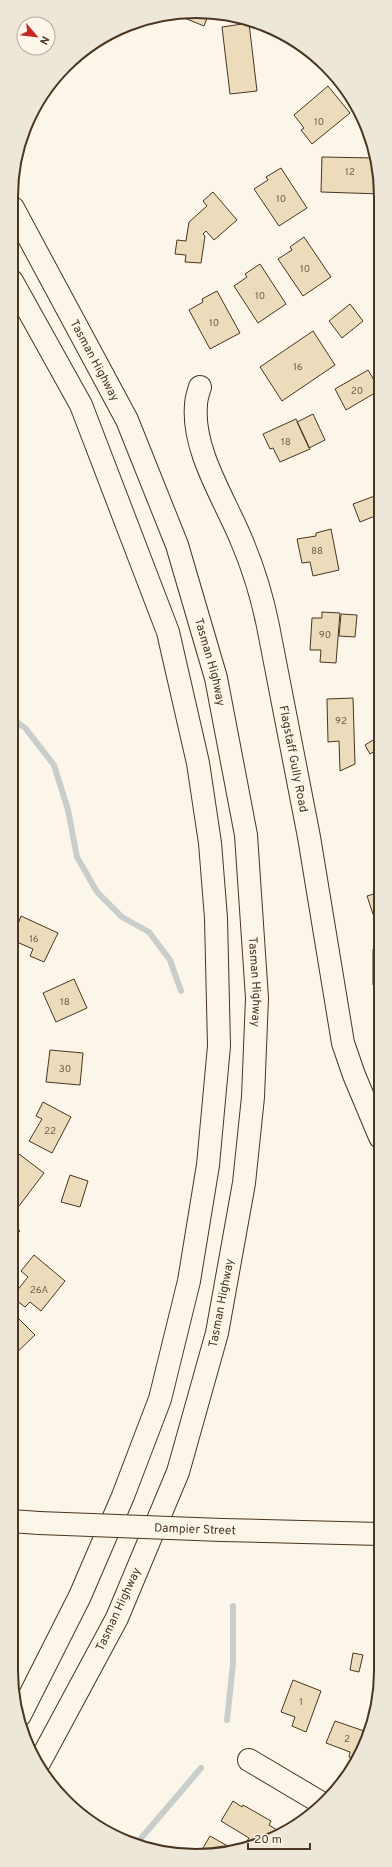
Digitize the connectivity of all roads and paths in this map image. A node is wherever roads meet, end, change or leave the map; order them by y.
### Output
1 (18, 219) edge
2 (18, 293) edge
3 (200, 387) dead end
4 (374, 1122) edge
5 (18, 1522) edge
6 (374, 1534) edge
7 (22, 1711) edge
8 (41, 1759) edge
9 (249, 1760) dead end
10 (318, 1801) edge

1 - 8 main road, Tasman Highway
2 - 7 main road
3 - 4 main road, Flagstaff Gully Road
5 - 6 main road, Dampier Street, bridge
9 - 10 main road

